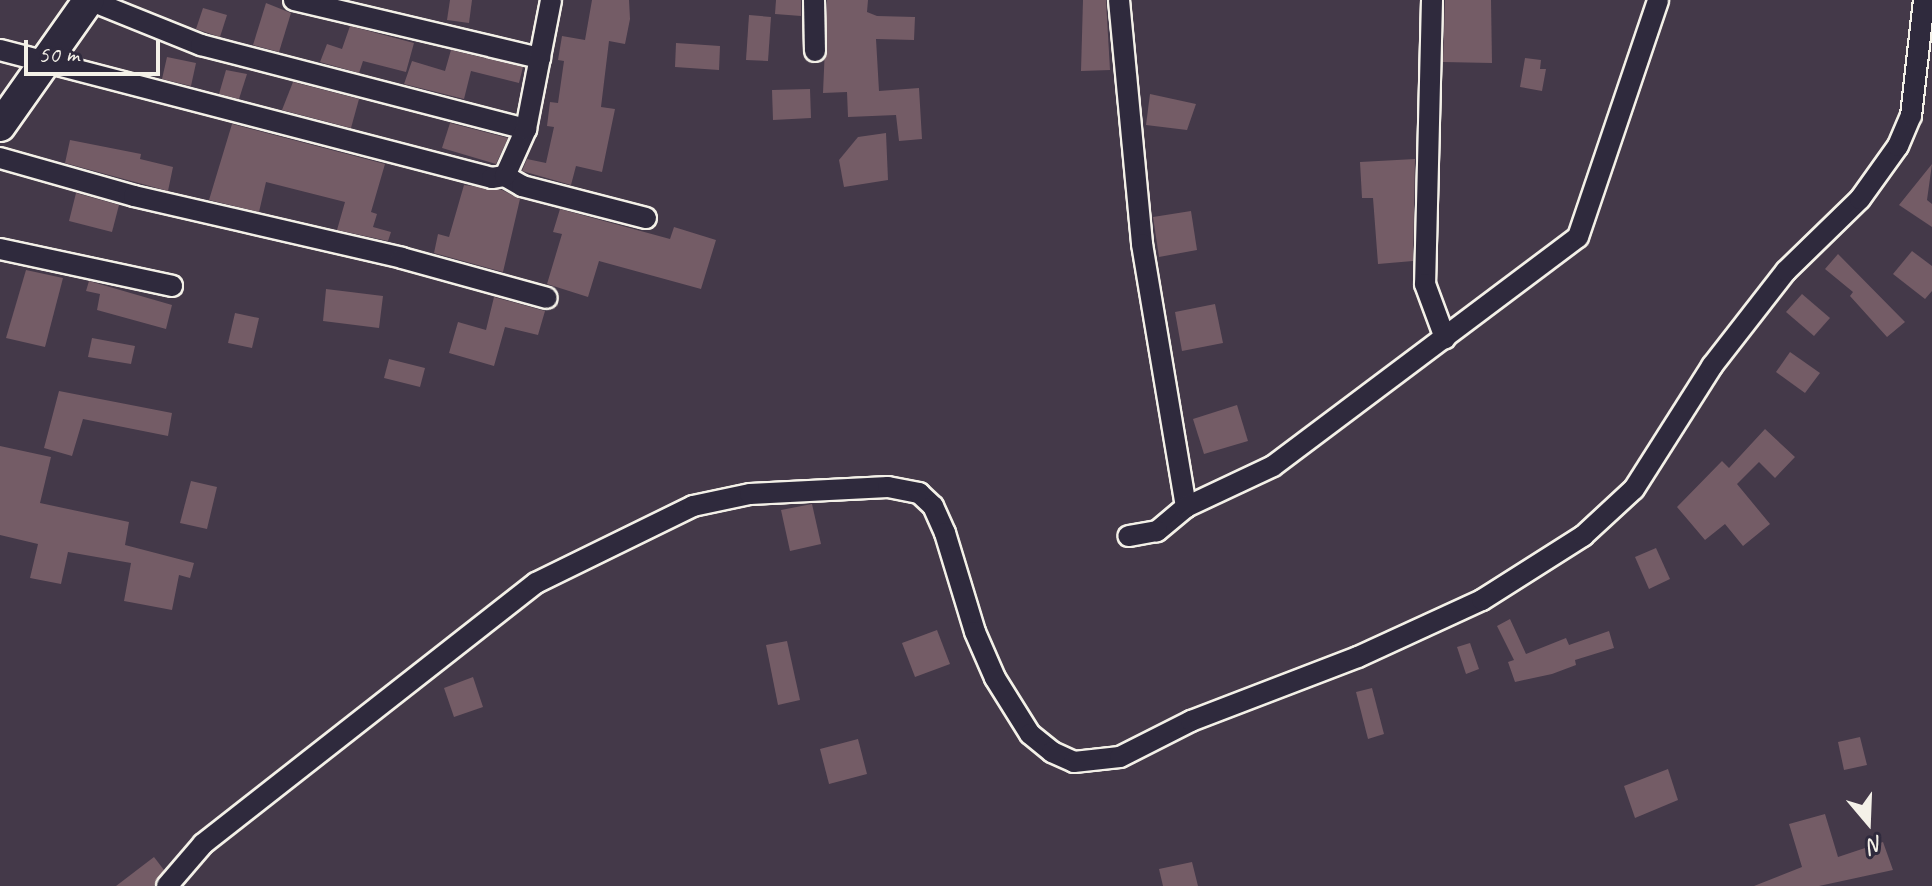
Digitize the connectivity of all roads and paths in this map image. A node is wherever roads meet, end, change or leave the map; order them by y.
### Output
1 (89, 0) edge
2 (294, 0) edge
3 (551, 0) edge
4 (814, 0) edge
5 (1119, 0) edge
6 (1432, 0) edge
7 (1658, 0) edge
8 (1924, 0) edge
9 (0, 50) edge
10 (815, 51) dead end
11 (540, 58) junction
12 (45, 63) junction
13 (0, 126) edge
14 (526, 129) junction
15 (0, 158) edge
16 (505, 176) junction
17 (646, 218) dead end
18 (0, 249) edge
19 (172, 286) dead end
20 (547, 298) dead end
21 (1445, 338) junction
22 (1186, 507) junction
23 (1128, 536) dead end
24 (167, 886) edge

1 - 12 highway
1 - 14 street
2 - 11 street
3 - 11 street
4 - 10 street
5 - 22 street
6 - 21 street
7 - 21 street
8 - 24 street
9 - 12 street
11 - 14 street
12 - 13 highway
12 - 16 street
14 - 16 street
15 - 20 street
16 - 17 street
18 - 19 street
21 - 22 street
22 - 23 street

